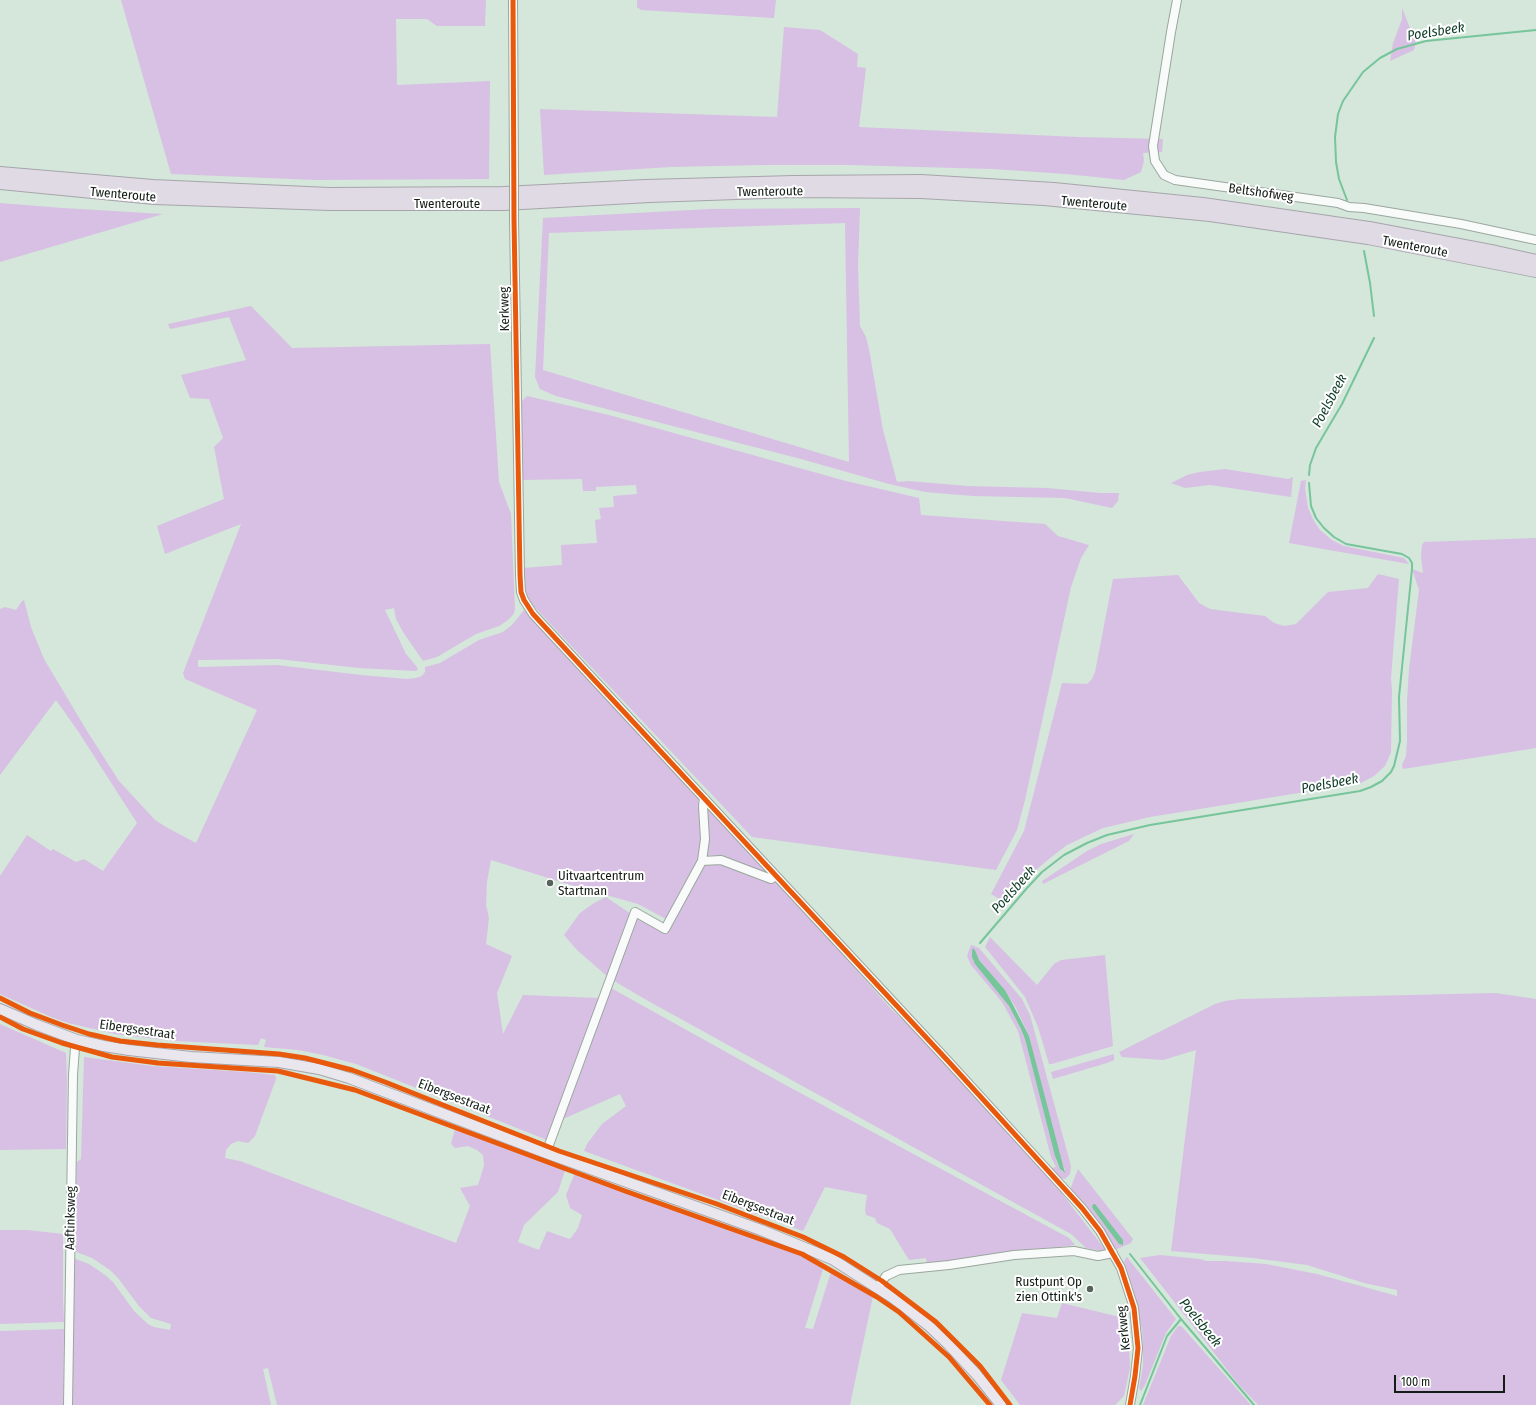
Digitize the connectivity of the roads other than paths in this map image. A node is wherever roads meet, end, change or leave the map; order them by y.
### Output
1 (513, 0) edge
2 (1177, 0) edge
3 (0, 173) edge
4 (0, 183) edge
5 (1536, 240) edge
6 (1536, 261) edge
7 (1536, 271) edge
8 (704, 798) junction
9 (702, 861) junction
10 (776, 876) junction
11 (0, 1009) edge
12 (77, 1040) junction
13 (546, 1153) junction
14 (1113, 1253) junction
15 (878, 1287) junction
16 (68, 1405) edge
17 (1001, 1405) edge
18 (1130, 1405) edge

1 - 8 street, Kerkweg, bridge
2 - 5 street, Beltshofweg
3 - 6 highway, Twenteroute
4 - 7 highway, Twenteroute
8 - 9 street
8 - 10 street, Kerkweg
9 - 10 street
9 - 13 street
10 - 14 street, Kerkweg
11 - 12 main road, Eibergsestraat
12 - 13 main road, Eibergsestraat
12 - 16 street, Aaftinksweg
13 - 15 main road, Eibergsestraat
14 - 15 street
14 - 18 street, Kerkweg
15 - 17 main road, Eibergsestraat

